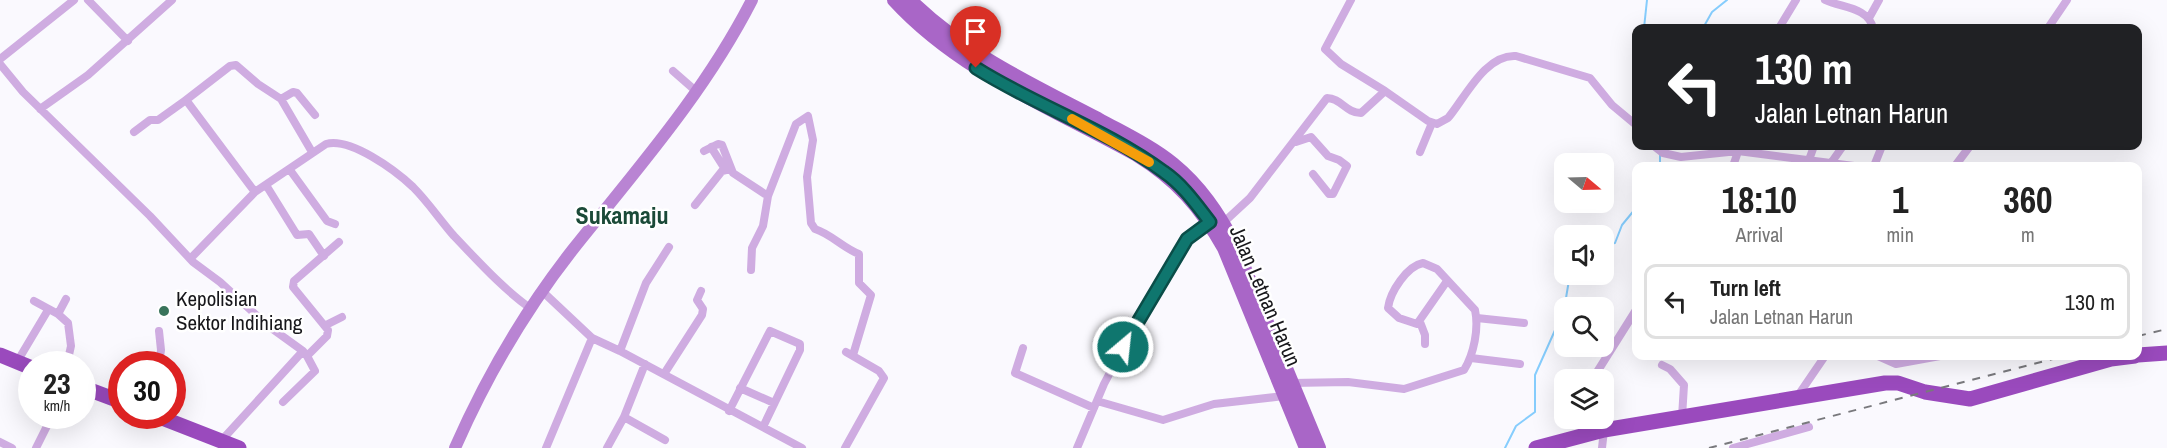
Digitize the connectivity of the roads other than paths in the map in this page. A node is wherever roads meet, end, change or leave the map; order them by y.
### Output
1 (74, 0) edge
2 (88, 0) edge
3 (172, 0) edge
4 (752, 0) edge
5 (894, 0) edge
6 (910, 0) edge
7 (1351, 0) edge
8 (1796, 0) edge
9 (1825, 0) edge
10 (1879, 0) edge
11 (2067, 0) edge
12 (1869, 18) junction
13 (924, 21) junction
14 (1781, 24) edge
15 (1871, 24) edge
16 (2051, 24) edge
17 (128, 41) junction
18 (0, 60) edge
19 (0, 64) edge
20 (673, 71) dead end
21 (1385, 91) junction
22 (697, 92) junction
23 (281, 99) junction
24 (186, 100) junction
25 (40, 109) junction
26 (315, 115) dead end
27 (1632, 122) edge
28 (1432, 123) junction
29 (134, 132) dead end
30 (1295, 142) junction
31 (707, 149) dead end
32 (1658, 150) edge
33 (1726, 150) edge
34 (1751, 150) edge
35 (1813, 150) edge
36 (312, 152) junction
37 (1420, 152) dead end
38 (1809, 160) junction
39 (1824, 162) edge
40 (728, 169) junction
41 (290, 170) junction
42 (1312, 174) dead end
43 (266, 185) junction
44 (255, 192) junction
45 (768, 196) junction
46 (695, 205) dead end
47 (1217, 222) junction
48 (335, 224) dead end
49 (339, 242) dead end
50 (669, 247) dead end
51 (324, 256) junction
52 (190, 259) junction
53 (751, 270) dead end
54 (1241, 276) junction
55 (1447, 281) junction
56 (542, 291) junction
57 (701, 291) dead end
58 (66, 298) dead end
59 (33, 301) dead end
60 (530, 308) junction
61 (48, 310) junction
62 (58, 314) junction
63 (1632, 316) edge
64 (342, 317) dead end
65 (1477, 318) junction
66 (1420, 322) junction
67 (1524, 323) dead end
68 (326, 325) junction
69 (159, 330) dead end
70 (592, 338) junction
71 (1425, 344) dead end
72 (1023, 348) dead end
73 (69, 351) edge
74 (161, 351) edge
75 (620, 351) junction
76 (305, 354) junction
77 (2167, 354) edge
78 (0, 355) edge
79 (2142, 355) edge
80 (1471, 358) junction
81 (1823, 360) edge
82 (1887, 360) edge
83 (1918, 360) edge
84 (2107, 360) edge
85 (17, 362) joint
86 (1520, 363) dead end
87 (645, 364) junction
88 (1662, 365) dead end
89 (1599, 369) edge
90 (664, 374) junction
91 (1292, 383) junction
92 (740, 388) junction
93 (1284, 396) junction
94 (1796, 398) junction
95 (283, 402) dead end
96 (774, 403) junction
97 (1095, 405) junction
98 (729, 411) junction
99 (624, 417) junction
100 (1682, 417) junction
101 (1614, 425) edge
102 (186, 427) edge
103 (763, 427) junction
104 (1809, 428) dead end
105 (46, 429) edge
106 (1592, 429) edge
107 (1598, 429) edge
108 (665, 440) dead end
109 (221, 441) junction
110 (0, 442) edge
111 (12, 448) edge
112 (36, 448) edge
113 (239, 448) edge
114 (455, 448) edge
115 (546, 448) edge
116 (607, 448) edge
117 (802, 448) edge
118 (845, 448) edge
119 (1077, 448) edge
120 (1306, 448) edge
121 (1319, 448) edge
122 (1536, 448) edge
123 (1602, 448) edge
124 (1733, 448) edge

1 - 18 street
2 - 17 street
3 - 17 street
4 - 22 street
5 - 13 main road, Jalan Letnan Harun
6 - 13 main road, Jalan Letnan Harun
7 - 21 street
8 - 14 street
9 - 12 street
10 - 12 street
11 - 16 street
12 - 15 street
13 - 47 main road, Jalan Letnan Harun
17 - 25 street
19 - 25 street
20 - 22 street
21 - 28 street
21 - 30 street
22 - 56 street
23 - 24 street
23 - 26 street
23 - 36 street
24 - 29 street
24 - 44 street
25 - 52 street
27 - 28 street
28 - 37 street
30 - 42 street
30 - 47 street
31 - 40 street
32 - 33 street
34 - 38 street
35 - 38 street
36 - 41 street
36 - 60 street
38 - 39 street
40 - 45 street
40 - 46 street
41 - 43 street
41 - 48 street
43 - 44 street
43 - 51 street
44 - 52 street
45 - 53 street
45 - 118 street
47 - 54 main road, Jalan Letnan Harun
47 - 97 street
49 - 51 street
50 - 75 street
51 - 68 street
52 - 76 street
54 - 91 main road, Jalan Letnan Harun
54 - 93 main road, Jalan Letnan Harun
55 - 65 street
55 - 66 street
55 - 66 street
56 - 60 street
56 - 70 street
57 - 90 street
58 - 62 street
59 - 61 street
60 - 114 street
61 - 62 street
61 - 85 street
62 - 73 street
63 - 89 street
64 - 68 street
65 - 67 street
65 - 80 street
66 - 71 street
68 - 76 street
69 - 74 street
70 - 75 street
70 - 115 street
72 - 97 street
75 - 87 street
76 - 95 street
76 - 109 street
77 - 79 highway
78 - 85 highway
80 - 86 street
80 - 91 street
81 - 94 street
82 - 83 street
84 - 94 highway
87 - 90 street
87 - 99 street
88 - 100 street
90 - 98 street
91 - 121 main road, Jalan Letnan Harun
92 - 96 street
92 - 96 street
92 - 98 street
93 - 97 street
93 - 120 main road, Jalan Letnan Harun
94 - 100 highway
96 - 103 street
97 - 119 street
98 - 103 street
99 - 108 street
99 - 116 street
100 - 101 highway
102 - 109 highway
103 - 117 street
104 - 124 street
105 - 112 street
106 - 122 highway
107 - 123 street
109 - 113 highway
110 - 111 street

